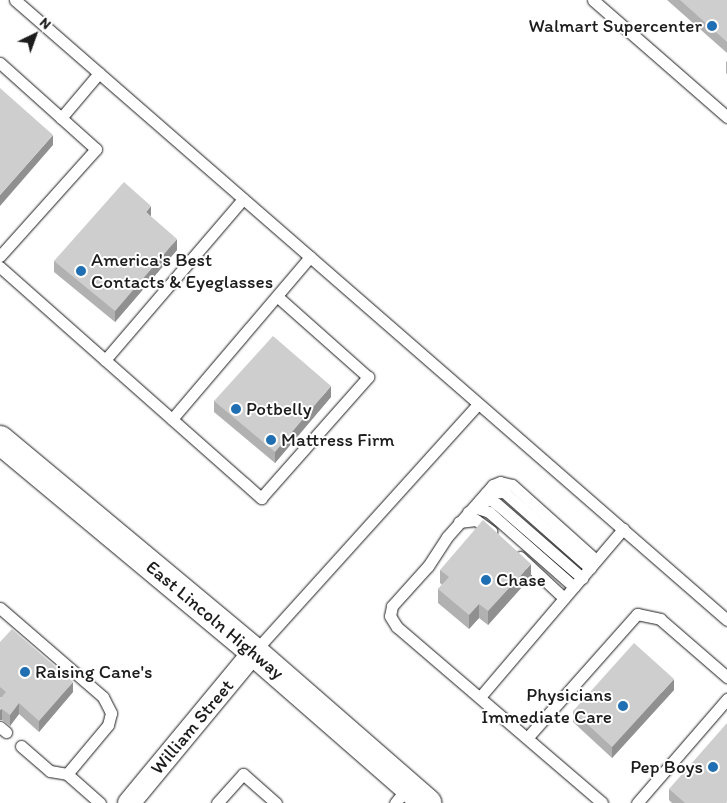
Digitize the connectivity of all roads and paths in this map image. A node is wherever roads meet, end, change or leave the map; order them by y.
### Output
1 (15, 0) edge
2 (593, 0) edge
3 (0, 63) edge
4 (99, 73) junction
5 (727, 117) edge
6 (61, 118) junction
7 (243, 199) junction
8 (0, 256) edge
9 (310, 257) junction
10 (0, 267) edge
11 (278, 297) junction
12 (105, 360) junction
13 (478, 404) junction
14 (172, 419) junction
15 (0, 440) edge
16 (482, 497) junction
17 (468, 513) junction
18 (459, 522) junction
19 (623, 529) junction
20 (499, 538) edge
21 (514, 552) edge
22 (593, 564) junction
23 (582, 578) junction
24 (574, 587) junction
25 (564, 598) junction
26 (0, 608) edge
27 (727, 620) edge
28 (254, 652) junction
29 (727, 678) edge
30 (480, 697) junction
31 (727, 699) edge
32 (526, 738) junction
33 (21, 746) dead end
34 (67, 774) junction
35 (410, 798) edge
36 (100, 803) edge
37 (129, 803) edge
38 (217, 803) edge
39 (276, 803) edge
40 (602, 803) edge
41 (637, 803) edge

1 - 4 lane
2 - 5 lane
3 - 6 lane
4 - 6 lane
4 - 7 lane
6 - 8 lane
7 - 9 lane
7 - 12 lane
9 - 11 lane
9 - 13 lane
10 - 12 lane
11 - 14 lane
11 - 14 lane
12 - 14 lane
13 - 19 lane
13 - 28 lane
15 - 28 main road, East Lincoln Highway
16 - 17 lane
16 - 22 lane
16 - 23 lane
17 - 18 lane
17 - 24 lane
18 - 20 lane
18 - 30 lane
19 - 22 lane
19 - 27 lane
21 - 25 lane
22 - 23 lane
23 - 24 lane
24 - 25 lane
25 - 30 lane
26 - 34 lane
28 - 35 main road, East Lincoln Highway
28 - 37 street, William Street
29 - 32 lane
30 - 32 lane
31 - 41 lane
32 - 40 lane
33 - 34 lane
34 - 36 lane
38 - 39 lane

